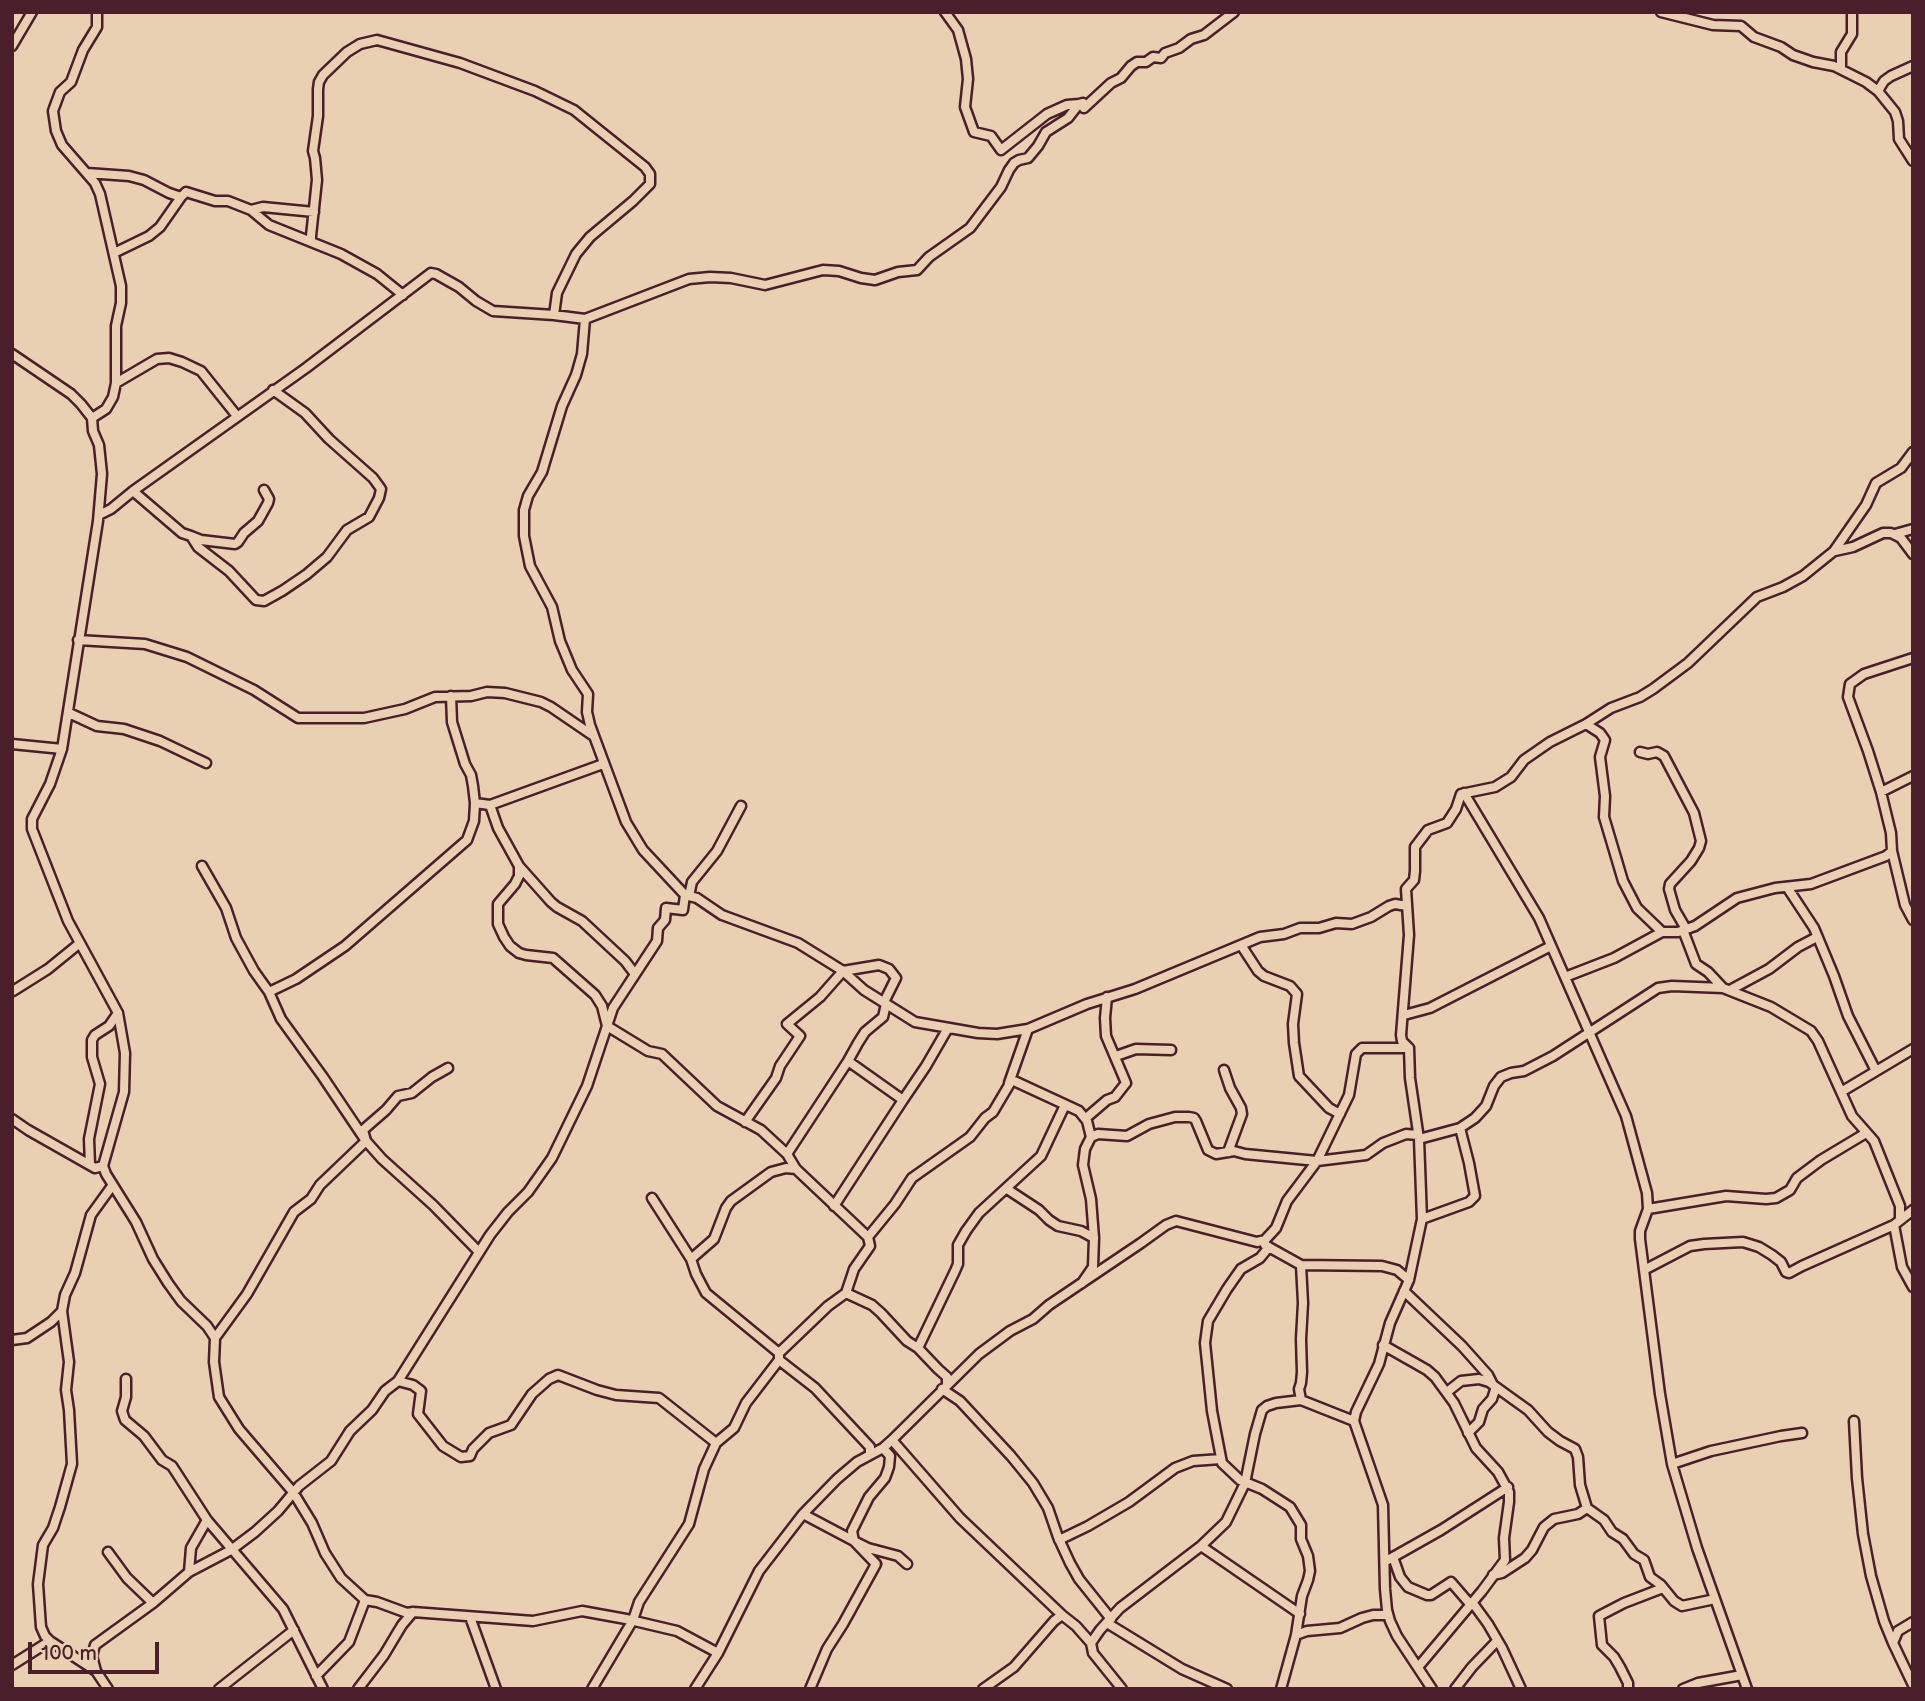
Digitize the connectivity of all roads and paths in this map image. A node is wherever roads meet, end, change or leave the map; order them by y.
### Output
1 (32, 12) edge
2 (97, 12) edge
3 (945, 12) edge
4 (1234, 12) edge
5 (1661, 12) edge
6 (1852, 12) edge
7 (12, 46) edge
8 (1913, 66) edge
9 (1841, 69) junction
10 (1878, 91) junction
11 (1079, 104) junction
12 (1913, 160) edge
13 (87, 173) junction
14 (181, 197) junction
15 (251, 210) junction
16 (313, 212) junction
17 (312, 241) junction
18 (114, 253) junction
19 (403, 295) junction
20 (554, 315) junction
21 (586, 319) junction
22 (12, 354) edge
23 (116, 383) junction
24 (274, 390) junction
25 (237, 416) junction
26 (92, 418) junction
27 (1913, 452) edge
28 (264, 490) dead end
29 (133, 491) junction
30 (99, 514) junction
31 (1913, 529) edge
32 (1895, 534) junction
33 (191, 536) junction
34 (1834, 551) junction
35 (1913, 554) edge
36 (78, 640) junction
37 (1913, 658) edge
38 (451, 696) junction
39 (69, 713) junction
40 (1586, 724) junction
41 (594, 736) junction
42 (12, 744) edge
43 (62, 749) junction
44 (1640, 752) dead end
45 (206, 763) dead end
46 (603, 764) junction
47 (1913, 776) edge
48 (1881, 792) junction
49 (1464, 793) junction
50 (475, 803) junction
51 (490, 805) junction
52 (741, 806) dead end
53 (1892, 851) junction
54 (202, 866) dead end
55 (519, 866) junction
56 (1787, 887) junction
57 (687, 895) junction
58 (1407, 906) junction
59 (1913, 920) edge
60 (1684, 930) junction
61 (1662, 932) junction
62 (1817, 937) junction
63 (80, 943) junction
64 (1241, 946) junction
65 (1551, 946) junction
66 (843, 971) junction
67 (635, 974) junction
68 (1565, 977) junction
69 (1726, 989) junction
70 (13, 990) edge
71 (269, 992) junction
72 (1107, 998) junction
73 (885, 1003) junction
74 (118, 1013) junction
75 (1404, 1015) junction
76 (607, 1026) junction
77 (948, 1028) junction
78 (1028, 1030) junction
79 (1588, 1031) junction
80 (1409, 1048) junction
81 (1171, 1049) dead end
82 (1913, 1049) edge
83 (1116, 1056) junction
84 (848, 1061) junction
85 (448, 1068) dead end
86 (1224, 1070) dead end
87 (1876, 1071) junction
88 (1009, 1083) junction
89 (1841, 1092) junction
90 (902, 1100) junction
91 (1065, 1105) junction
92 (1340, 1114) junction
93 (1086, 1118) junction
94 (12, 1119) edge
95 (745, 1122) junction
96 (1460, 1128) junction
97 (1866, 1133) junction
98 (1091, 1137) junction
99 (1419, 1137) junction
100 (366, 1141) junction
101 (1228, 1152) junction
102 (788, 1154) junction
103 (1317, 1161) junction
104 (90, 1165) junction
105 (103, 1166) junction
106 (796, 1169) junction
107 (112, 1186) junction
108 (1007, 1189) junction
109 (652, 1198) dead end
110 (834, 1206) junction
111 (1648, 1209) junction
112 (1913, 1210) edge
113 (1422, 1219) junction
114 (1897, 1222) junction
115 (868, 1237) junction
116 (1094, 1238) junction
117 (1267, 1243) junction
118 (480, 1252) junction
119 (691, 1259) junction
120 (1301, 1265) junction
121 (1644, 1270) junction
122 (1409, 1280) junction
123 (1082, 1283) junction
124 (1913, 1287) edge
125 (1404, 1291) junction
126 (846, 1293) junction
127 (61, 1311) junction
128 (215, 1338) junction
129 (12, 1340) edge
130 (1383, 1345) junction
131 (918, 1349) junction
132 (779, 1357) junction
133 (126, 1380) dead end
134 (398, 1381) junction
135 (1495, 1386) junction
136 (945, 1387) junction
137 (1447, 1392) junction
138 (1301, 1400) junction
139 (1354, 1421) junction
140 (1854, 1421) dead end
141 (1468, 1433) junction
142 (1802, 1433) dead end
143 (892, 1440) junction
144 (716, 1443) junction
145 (883, 1448) junction
146 (870, 1454) junction
147 (1221, 1460) junction
148 (1672, 1464) junction
149 (1245, 1483) junction
150 (1508, 1487) junction
151 (293, 1492) junction
152 (1587, 1508) junction
153 (803, 1514) junction
154 (207, 1520) junction
155 (1059, 1540) junction
156 (854, 1541) junction
157 (1201, 1546) junction
158 (231, 1550) junction
159 (108, 1552) dead end
160 (1390, 1559) junction
161 (907, 1564) dead end
162 (190, 1572) junction
163 (1493, 1575) junction
164 (1663, 1588) junction
165 (1715, 1599) junction
166 (365, 1600) junction
167 (153, 1603) junction
168 (1471, 1603) junction
169 (414, 1612) junction
170 (1300, 1614) junction
171 (1062, 1615) junction
172 (1388, 1615) junction
173 (470, 1617) junction
174 (633, 1620) junction
175 (1109, 1621) junction
176 (1913, 1622) edge
177 (294, 1630) junction
178 (1296, 1635) junction
179 (50, 1641) junction
180 (1497, 1641) junction
181 (1091, 1643) junction
182 (1893, 1643) junction
183 (718, 1653) junction
184 (12, 1665) edge
185 (1419, 1666) junction
186 (96, 1671) junction
187 (1742, 1675) junction
188 (316, 1676) junction
189 (1913, 1685) edge
190 (985, 1688) edge
191 (108, 1689) edge
192 (219, 1689) edge
193 (323, 1689) edge
194 (358, 1689) edge
195 (496, 1689) edge
196 (592, 1689) edge
197 (695, 1689) edge
198 (810, 1689) edge
199 (1122, 1689) edge
200 (1227, 1689) edge
201 (1281, 1689) edge
202 (1433, 1689) edge
203 (1455, 1689) edge
204 (1521, 1689) edge
205 (1628, 1689) edge
206 (1683, 1689) edge
207 (1747, 1689) edge

1 - 7 street
2 - 13 street
3 - 11 street
4 - 11 street
5 - 9 street
6 - 9 street
8 - 10 street
9 - 10 street
10 - 12 street
11 - 21 street
13 - 14 street
13 - 18 street
14 - 15 street
14 - 18 street
15 - 16 street
15 - 17 street
16 - 17 street
16 - 20 street
17 - 19 street
18 - 23 street
19 - 20 street
19 - 24 street
20 - 21 street
21 - 41 street
22 - 26 street
23 - 25 street
23 - 26 street
24 - 25 street
24 - 33 street
25 - 29 street
26 - 30 street
27 - 34 street
28 - 33 street
29 - 30 street
29 - 33 street
30 - 36 street
31 - 32 street
32 - 34 street
32 - 35 street
34 - 40 street
36 - 38 street
36 - 39 street
37 - 48 street
38 - 41 street
38 - 50 street
39 - 43 street
39 - 45 street
40 - 49 street
40 - 61 street
41 - 46 street
42 - 43 street
43 - 63 street
44 - 60 street
46 - 51 street
46 - 57 street
47 - 48 street
48 - 53 street
49 - 58 street
49 - 65 street
50 - 51 street
50 - 71 street
51 - 55 street
52 - 57 street
53 - 56 street
53 - 59 street
54 - 71 street
55 - 67 street
55 - 76 street
56 - 60 street
56 - 62 street
57 - 66 street
57 - 67 street
58 - 64 street
58 - 75 street
60 - 61 street
60 - 69 street
61 - 68 street
62 - 69 street
62 - 87 street
63 - 70 street
63 - 74 street
64 - 72 street
64 - 92 street
65 - 68 street
65 - 75 street
66 - 73 street
66 - 73 street
66 - 95 street
67 - 76 street
68 - 79 street
69 - 79 street
69 - 89 street
71 - 100 street
72 - 78 street
72 - 83 street
73 - 77 street
73 - 84 street
74 - 104 street
74 - 105 street
75 - 80 street
76 - 95 street
76 - 118 street
77 - 78 street
77 - 90 street
78 - 88 street
79 - 96 street
79 - 111 street
80 - 92 street
80 - 99 street
81 - 83 street
82 - 87 street
83 - 93 street
84 - 90 street
84 - 102 street
85 - 100 street
86 - 101 street
87 - 89 street
88 - 91 street
88 - 115 street
89 - 97 street
90 - 110 street
91 - 93 street
91 - 108 street
92 - 103 street
93 - 98 street
94 - 104 street
95 - 102 street
96 - 99 street
96 - 113 street
97 - 111 street
97 - 114 street
98 - 101 street
98 - 116 street
99 - 103 street
99 - 113 street
100 - 118 street
100 - 128 street
101 - 103 street
102 - 106 street
103 - 117 street
104 - 105 street
105 - 107 street
106 - 110 street
106 - 119 street
107 - 127 street
107 - 128 street
108 - 116 street
108 - 131 street
109 - 119 street
110 - 115 street
111 - 121 street
112 - 114 street
113 - 122 street
114 - 121 street
114 - 124 street
115 - 126 street
116 - 123 street
117 - 120 street
117 - 123 street
117 - 147 street
118 - 134 street
119 - 132 street
120 - 122 street
120 - 138 street
121 - 148 street
122 - 125 street
123 - 136 street
125 - 130 street
125 - 135 street
126 - 131 street
126 - 132 street
127 - 129 street
127 - 179 street
128 - 151 street
130 - 137 street
130 - 139 street
131 - 136 street
132 - 144 street
132 - 146 street
133 - 154 street
134 - 144 street
134 - 151 street
135 - 137 street
135 - 141 street
135 - 152 street
136 - 143 street
136 - 155 street
137 - 141 street
138 - 139 street
138 - 149 street
139 - 160 street
140 - 182 street
141 - 150 street
142 - 148 street
143 - 145 street
143 - 171 street
144 - 174 street
145 - 146 street
145 - 156 street
146 - 153 street
147 - 149 street
147 - 155 street
148 - 165 street
149 - 157 street
149 - 170 street
150 - 160 street
150 - 163 street
151 - 158 street
151 - 166 street
152 - 163 street
152 - 164 street
153 - 156 street
153 - 183 street
154 - 158 street
154 - 162 street
155 - 175 street
156 - 161 street
156 - 198 street
157 - 170 street
157 - 175 street
158 - 162 street
158 - 177 street
159 - 167 street
160 - 168 street
160 - 172 street
162 - 167 street
163 - 168 street
164 - 165 street
164 - 205 street
165 - 187 street
166 - 169 street
166 - 188 street
167 - 186 street
168 - 180 street
168 - 185 street
169 - 173 street
169 - 194 street
170 - 178 street
171 - 181 street
171 - 190 street
172 - 178 street
172 - 185 street
173 - 174 street
173 - 195 street
174 - 183 street
174 - 196 street
175 - 181 street
175 - 200 street
176 - 182 street
177 - 188 street
177 - 192 street
178 - 201 street
179 - 184 street
179 - 186 street
180 - 203 street
180 - 204 street
181 - 199 street
182 - 189 street
183 - 197 street
185 - 202 street
186 - 191 street
187 - 206 street
187 - 207 street
188 - 193 street

